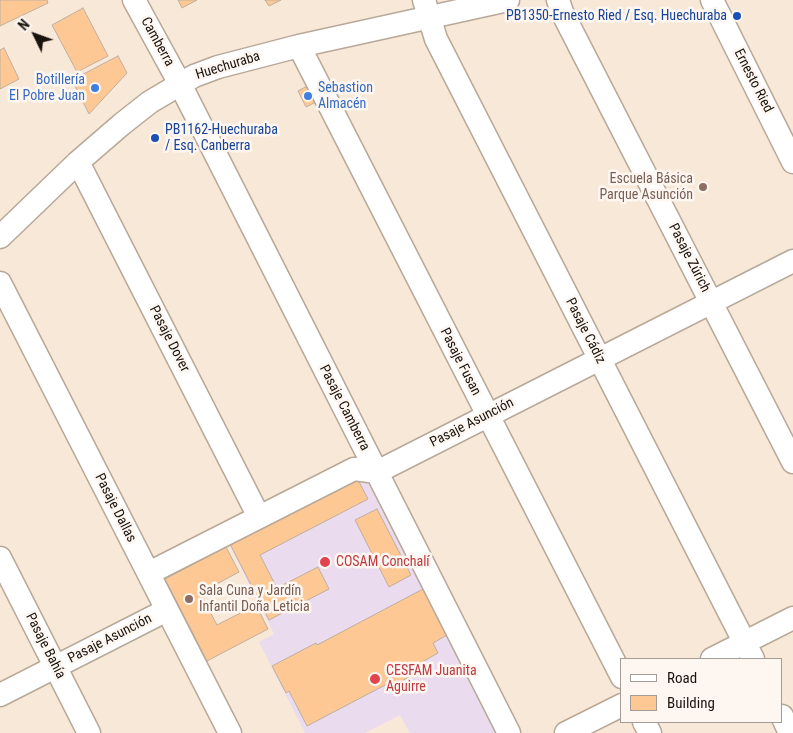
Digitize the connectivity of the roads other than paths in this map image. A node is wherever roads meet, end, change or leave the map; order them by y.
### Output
1 (134, 0) edge
2 (508, 0) edge
3 (558, 0) edge
4 (712, 0) edge
5 (427, 9) edge
6 (299, 46) junction
7 (180, 84) junction
8 (78, 162) junction
9 (793, 162) edge
10 (0, 236) edge
11 (793, 261) edge
12 (0, 283) edge
13 (712, 302) junction
14 (600, 359) junction
15 (488, 415) junction
16 (793, 462) edge
17 (376, 472) junction
18 (260, 517) junction
19 (0, 558) edge
20 (148, 573) junction
21 (167, 610) junction
22 (793, 618) edge
23 (749, 651) edge
24 (717, 658) edge
25 (55, 667) junction
26 (620, 673) edge
27 (0, 695) edge
28 (620, 706) edge
29 (783, 718) edge
30 (89, 733) edge
31 (230, 733) edge
32 (509, 733) edge
33 (566, 733) edge
34 (790, 733) edge

1 - 7 street, Camberra
2 - 5 street, Huechuraba
3 - 13 street, Pasaje Zúrich
4 - 9 street, Ernesto Ried
5 - 6 street, Huechuraba
5 - 14 street, Pasaje Cádiz
6 - 7 street, Huechuraba
6 - 15 street, Pasaje Fusan
7 - 8 street, Huechuraba
7 - 17 street, Pasaje Camberra
8 - 10 street, Huechuraba
8 - 18 street, Pasaje Dover
11 - 13 street, Pasaje Asunción
12 - 20 street, Pasaje Dallas
13 - 14 street, Pasaje Asunción
13 - 16 street, Pasaje Zúrich
14 - 15 street, Pasaje Asunción
14 - 23 street, Pasaje Cádiz
15 - 17 street, Pasaje Asunción
15 - 26 street, Pasaje Fusan
17 - 18 street
17 - 32 street, Pasaje Camberra
18 - 20 street
19 - 25 street, Pasaje Bahía
20 - 21 street, Pasaje Dallas
21 - 25 street, Pasaje Asunción
21 - 31 street, Pasaje Dallas
22 - 23 street
23 - 24 street
25 - 27 street, Pasaje Asunción
25 - 30 street, Pasaje Bahía
28 - 33 street
29 - 34 street

